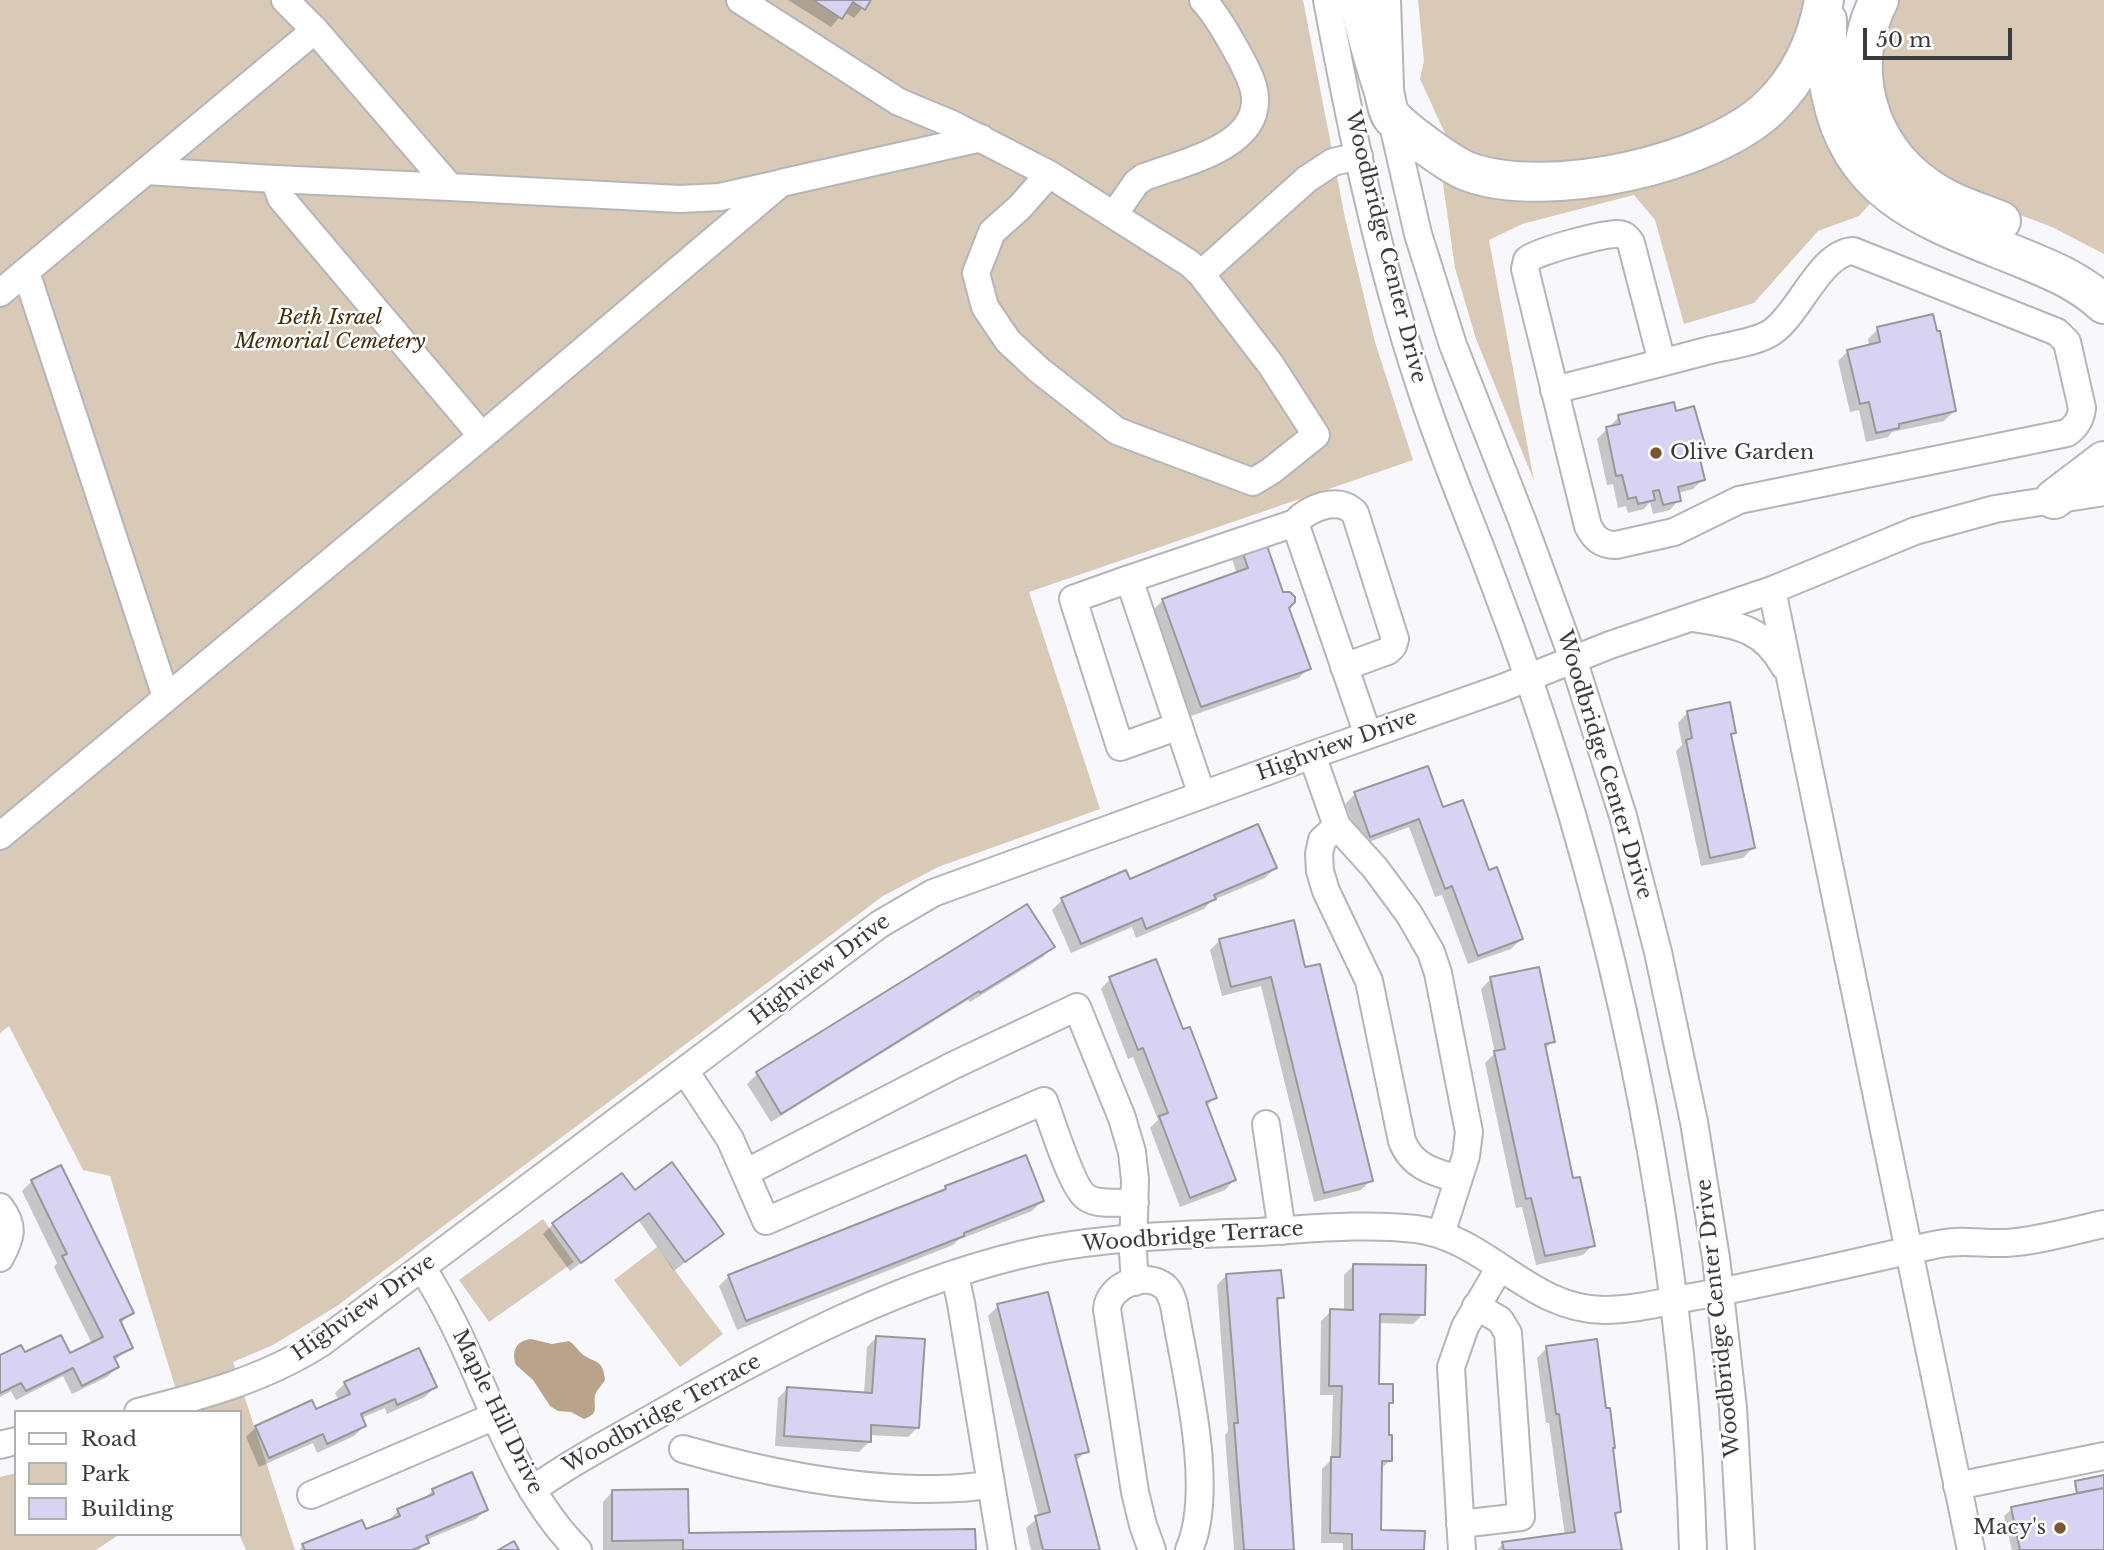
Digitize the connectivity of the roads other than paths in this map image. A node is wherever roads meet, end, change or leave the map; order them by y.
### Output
1 (285, 0) edge
2 (740, 0) edge
3 (1203, 0) edge
4 (1327, 0) edge
5 (1359, 0) edge
6 (1387, 0) edge
7 (1825, 0) edge
8 (1879, 0) edge
9 (314, 30) junction
10 (1391, 116) junction
11 (1352, 124) junction
12 (981, 138) junction
13 (1359, 156) junction
14 (147, 171) junction
15 (1049, 174) junction
16 (274, 179) junction
17 (781, 183) junction
18 (450, 187) junction
19 (1114, 215) junction
20 (2104, 269) edge
21 (26, 272) junction
22 (1201, 274) junction
23 (0, 293) edge
24 (2104, 304) edge
25 (1662, 362) junction
26 (1554, 390) junction
27 (482, 436) junction
28 (2104, 461) edge
29 (2104, 492) edge
30 (2054, 499) junction
31 (1295, 523) junction
32 (1129, 579) junction
33 (1772, 590) junction
34 (1692, 618) junction
35 (1573, 659) junction
36 (1344, 667) junction
37 (1528, 678) junction
38 (1792, 688) junction
39 (166, 697) junction
40 (1179, 726) junction
41 (1368, 735) junction
42 (1312, 755) junction
43 (1202, 795) junction
44 (1337, 826) junction
45 (0, 836) edge
46 (685, 1070) junction
47 (1266, 1124) dead end
48 (745, 1172) junction
49 (1458, 1179) junction
50 (1135, 1202) junction
51 (0, 1207) edge
52 (2104, 1224) edge
53 (1282, 1231) junction
54 (1441, 1234) junction
55 (1134, 1237) junction
56 (1909, 1251) junction
57 (0, 1258) edge
58 (422, 1268) junction
59 (1500, 1268) junction
60 (955, 1275) junction
61 (1135, 1282) junction
62 (1721, 1291) junction
63 (1672, 1300) junction
64 (1476, 1306) junction
65 (145, 1410) edge
66 (495, 1416) junction
67 (683, 1449) dead end
68 (2104, 1456) edge
69 (991, 1484) junction
70 (1957, 1486) junction
71 (532, 1490) junction
72 (311, 1494) dead end
73 (1461, 1537) edge
74 (1692, 1548) edge
75 (578, 1550) edge
76 (1002, 1550) edge
77 (1153, 1550) edge
78 (1189, 1550) edge
79 (1741, 1550) edge
80 (1970, 1550) edge

1 - 9 street
2 - 12 street
3 - 19 street
4 - 11 street, Woodbridge Center Drive
5 - 10 highway
6 - 10 street, Woodbridge Center Drive
7 - 10 highway
7 - 24 highway
8 - 20 highway
9 - 14 street
9 - 18 street
10 - 11 street
10 - 35 street, Woodbridge Center Drive
11 - 13 street, Woodbridge Center Drive
12 - 15 street
12 - 17 street
13 - 22 street
13 - 37 street, Woodbridge Center Drive
14 - 16 street
14 - 21 street
15 - 19 street
15 - 22 street
16 - 18 street
16 - 27 street
17 - 18 street
17 - 27 street
19 - 22 street
21 - 23 street
21 - 39 street
25 - 26 street
25 - 26 street
25 - 26 street
27 - 39 street
28 - 30 highway
29 - 30 street, Highview Drive
30 - 33 street, Highview Drive
31 - 32 street
31 - 36 street
31 - 36 street
32 - 40 street
32 - 40 street
33 - 34 street, Highview Drive
33 - 38 street
34 - 35 street, Highview Drive
34 - 38 street
35 - 37 street, Highview Drive
35 - 62 street, Woodbridge Center Drive
36 - 41 street
37 - 41 street, Highview Drive
37 - 63 street, Woodbridge Center Drive
38 - 56 street
39 - 45 street
40 - 43 street
41 - 42 street, Highview Drive
42 - 43 street, Highview Drive
42 - 44 street
43 - 46 street, Highview Drive
44 - 49 street
44 - 49 street
46 - 48 street
46 - 58 street, Highview Drive
47 - 53 street
48 - 50 street
48 - 50 street
49 - 54 street
50 - 55 street
51 - 57 street
52 - 56 street, Woodbridge Terrace
53 - 54 street, Woodbridge Terrace
53 - 55 street, Woodbridge Terrace
54 - 59 street, Woodbridge Terrace
55 - 60 street, Woodbridge Terrace
55 - 61 street
56 - 62 street, Woodbridge Terrace
56 - 70 street
58 - 65 street, Highview Drive
58 - 66 street, Maple Hill Drive
59 - 63 street, Woodbridge Terrace
59 - 64 street
60 - 69 street
60 - 71 street, Woodbridge Terrace
61 - 77 street
61 - 78 street
62 - 63 street, Woodbridge Terrace
62 - 79 street, Woodbridge Center Drive
63 - 74 street, Woodbridge Center Drive
64 - 73 street
64 - 73 street
66 - 71 street, Maple Hill Drive
66 - 72 street
67 - 69 street
68 - 70 street
69 - 76 street
70 - 80 street
71 - 75 street, Maple Hill Drive

